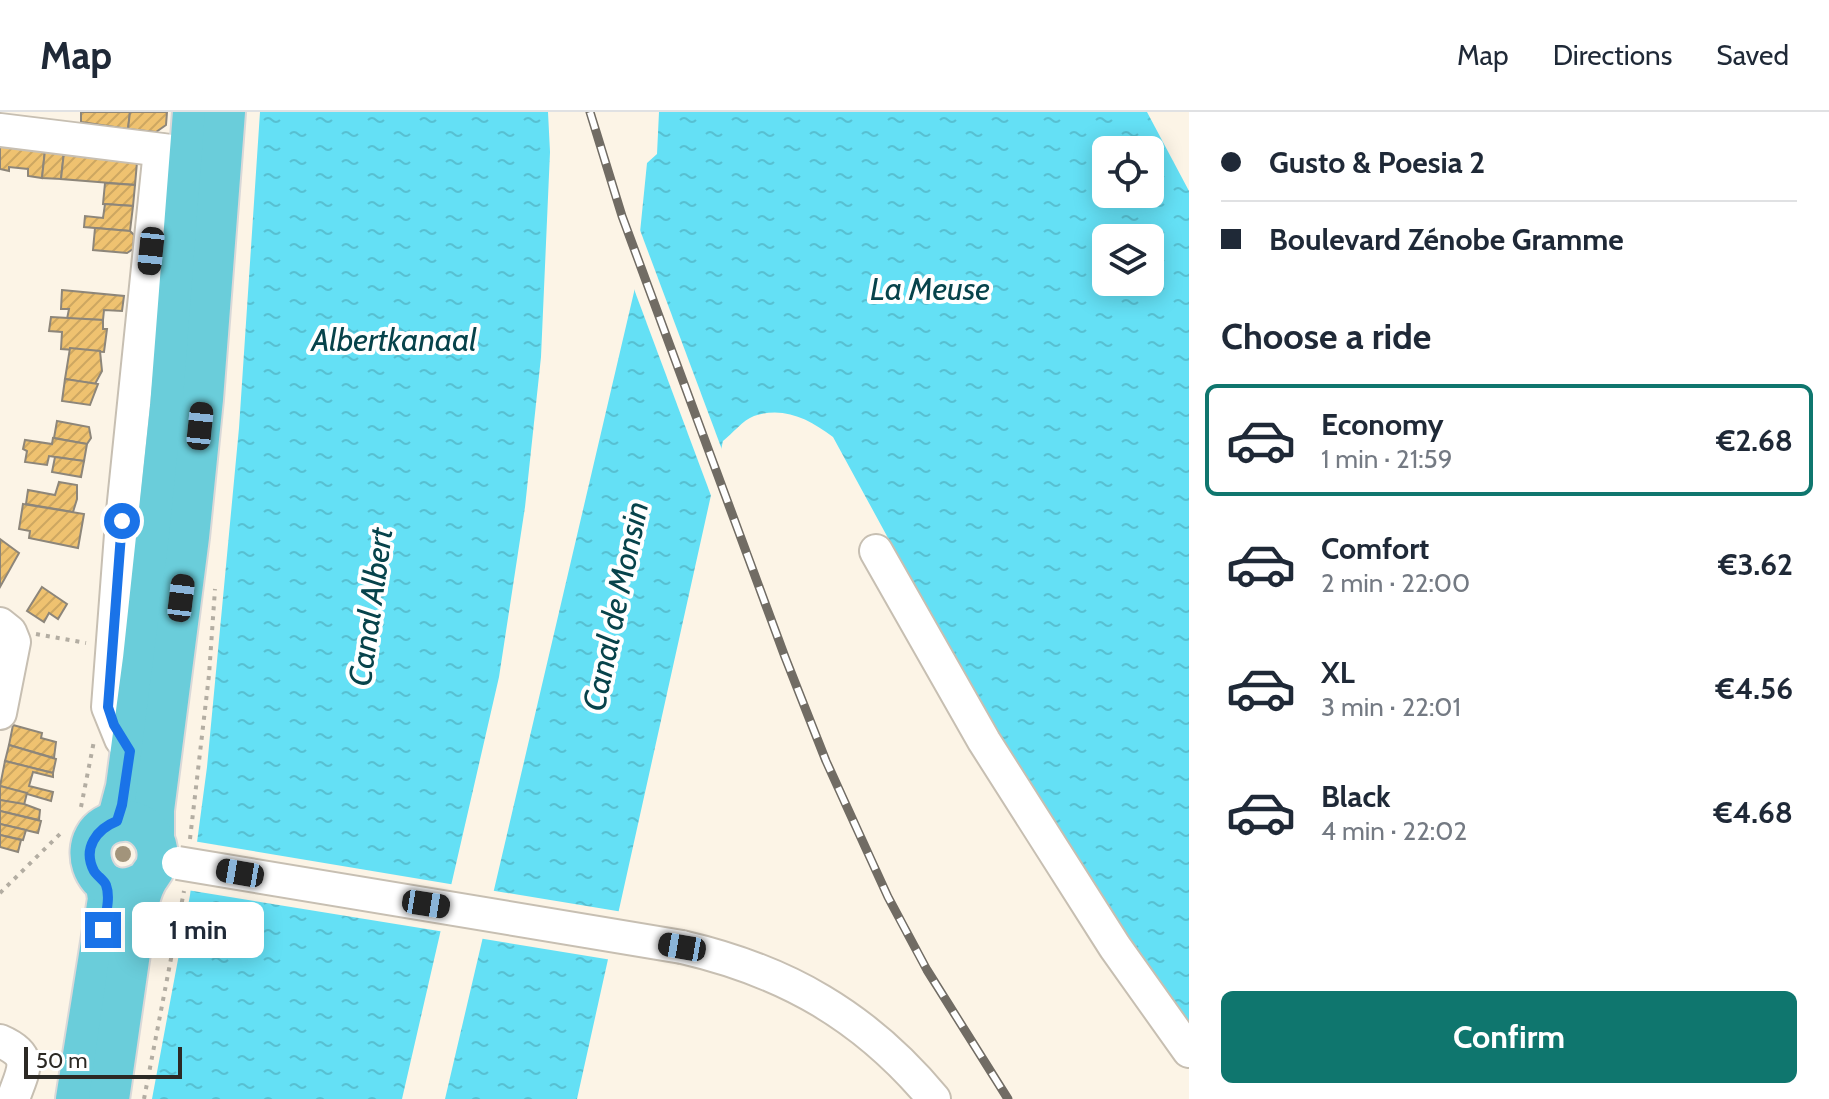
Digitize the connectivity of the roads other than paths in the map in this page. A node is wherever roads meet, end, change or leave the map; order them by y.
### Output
1 (214, 113) edge
2 (54, 124) edge
3 (0, 130) edge
4 (175, 152) junction
5 (876, 551) dead end
6 (5, 628) edge
7 (0, 713) edge
8 (130, 751) junction
9 (99, 816) junction
10 (158, 860) junction
11 (106, 884) junction
12 (0, 1041) edge
13 (1189, 1051) edge
14 (13, 1099) edge
15 (76, 1099) edge
16 (109, 1099) edge
17 (934, 1099) edge

1 - 4 main road
1 - 10 main road
2 - 3 street
2 - 4 street
4 - 8 main road
4 - 8 street
5 - 13 street
6 - 7 street
8 - 9 main road
9 - 10 main road
9 - 11 main road
10 - 11 main road
10 - 16 main road
10 - 17 street, bridge
11 - 15 main road
12 - 14 street

